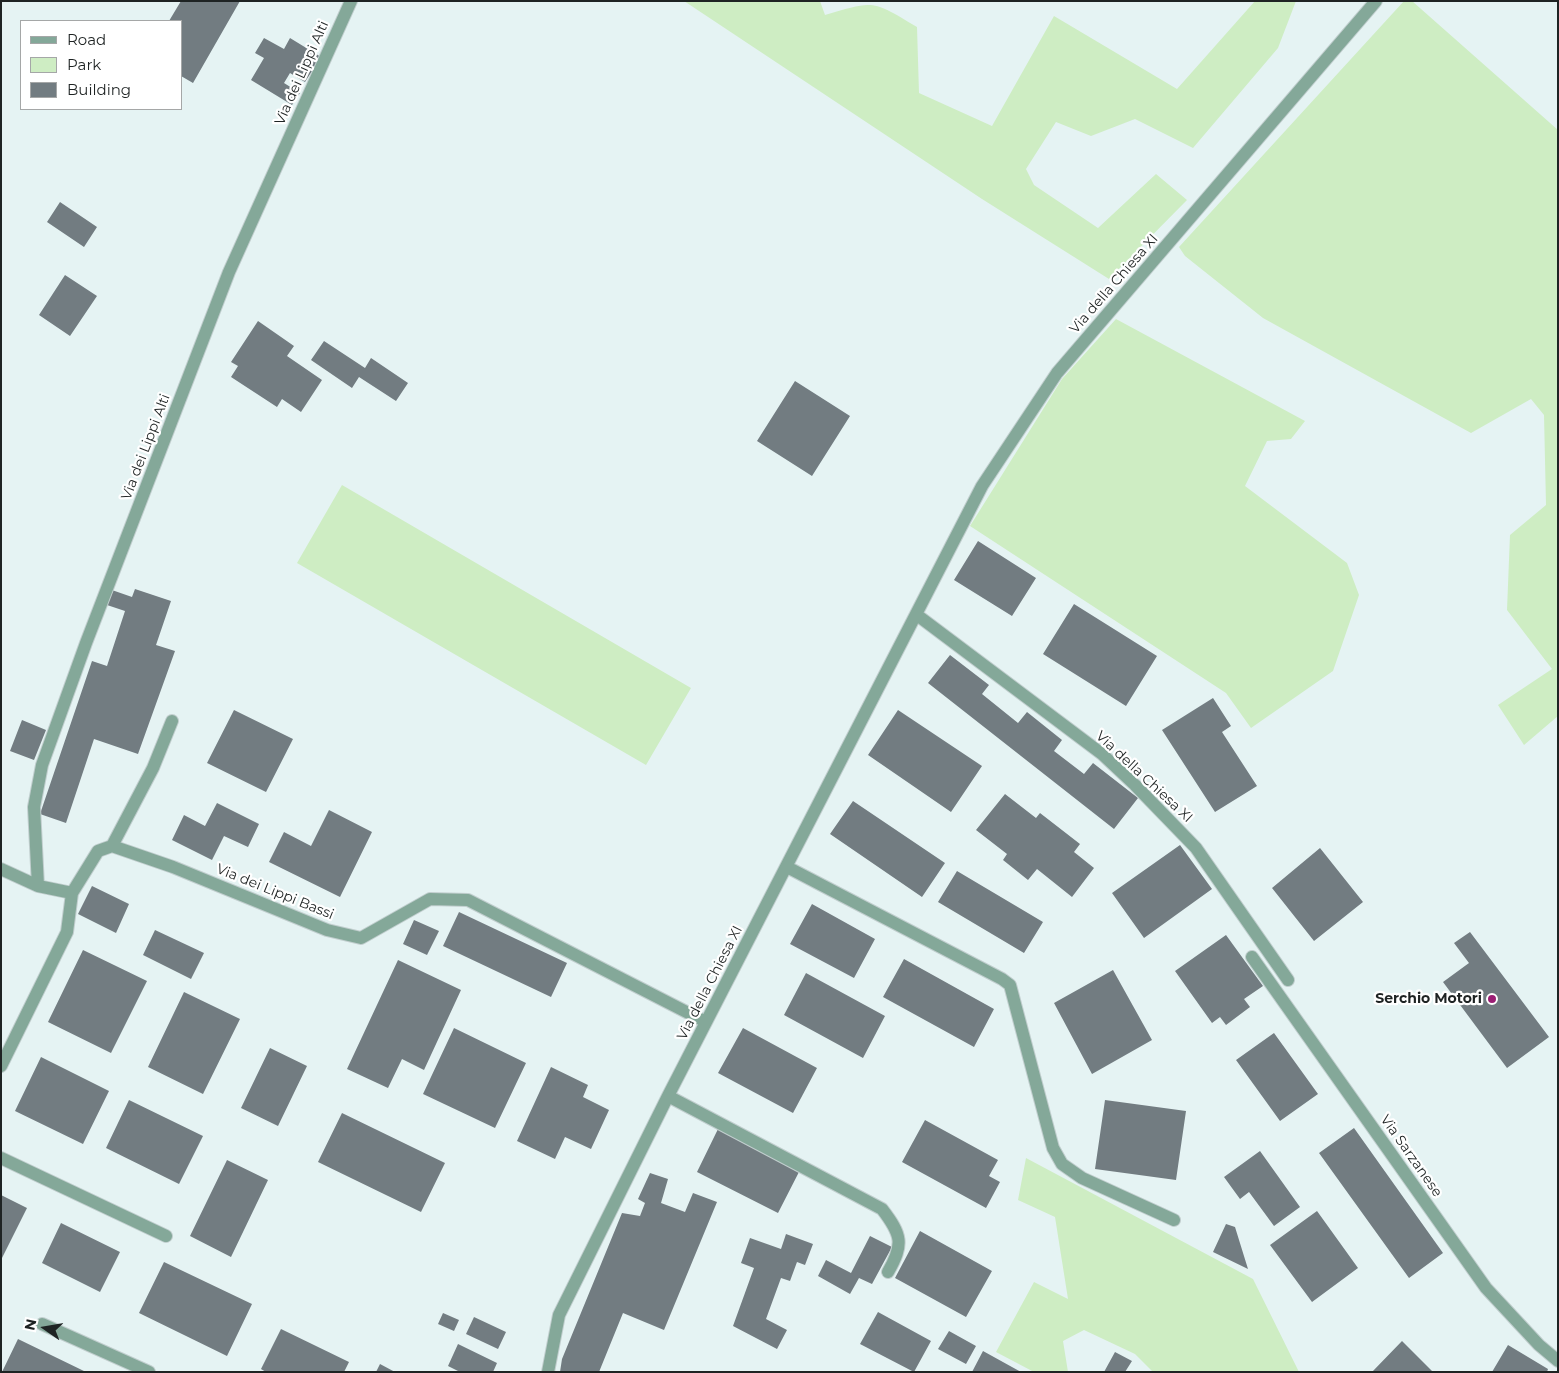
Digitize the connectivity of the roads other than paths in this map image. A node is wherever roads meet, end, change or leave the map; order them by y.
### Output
1 (351, 1) edge
2 (1376, 1) edge
3 (917, 615) junction
4 (172, 721) dead end
5 (112, 846) junction
6 (787, 867) junction
7 (1, 869) edge
8 (38, 886) junction
9 (72, 893) junction
10 (1252, 957) dead end
11 (1288, 980) dead end
12 (706, 1022) junction
13 (1, 1066) edge
14 (668, 1096) junction
15 (1, 1158) edge
16 (1174, 1220) dead end
17 (166, 1236) dead end
18 (888, 1272) dead end
19 (42, 1324) dead end
20 (1558, 1361) edge
21 (149, 1372) edge
22 (548, 1372) edge

1 - 8 street, Via dei Lippi Alti
2 - 3 street, Via della Chiesa XI
3 - 6 street, Via della Chiesa XI
3 - 11 street, Via della Chiesa XI
4 - 5 street
5 - 9 street
5 - 12 street, Via dei Lippi Bassi
6 - 12 street, Via della Chiesa XI
6 - 16 street
7 - 8 street
8 - 9 street
9 - 13 street
10 - 20 street, Via Sarzanese
12 - 14 street, Via della Chiesa XI
14 - 18 street
14 - 22 street, Via della Chiesa XI
15 - 17 street
19 - 21 street

